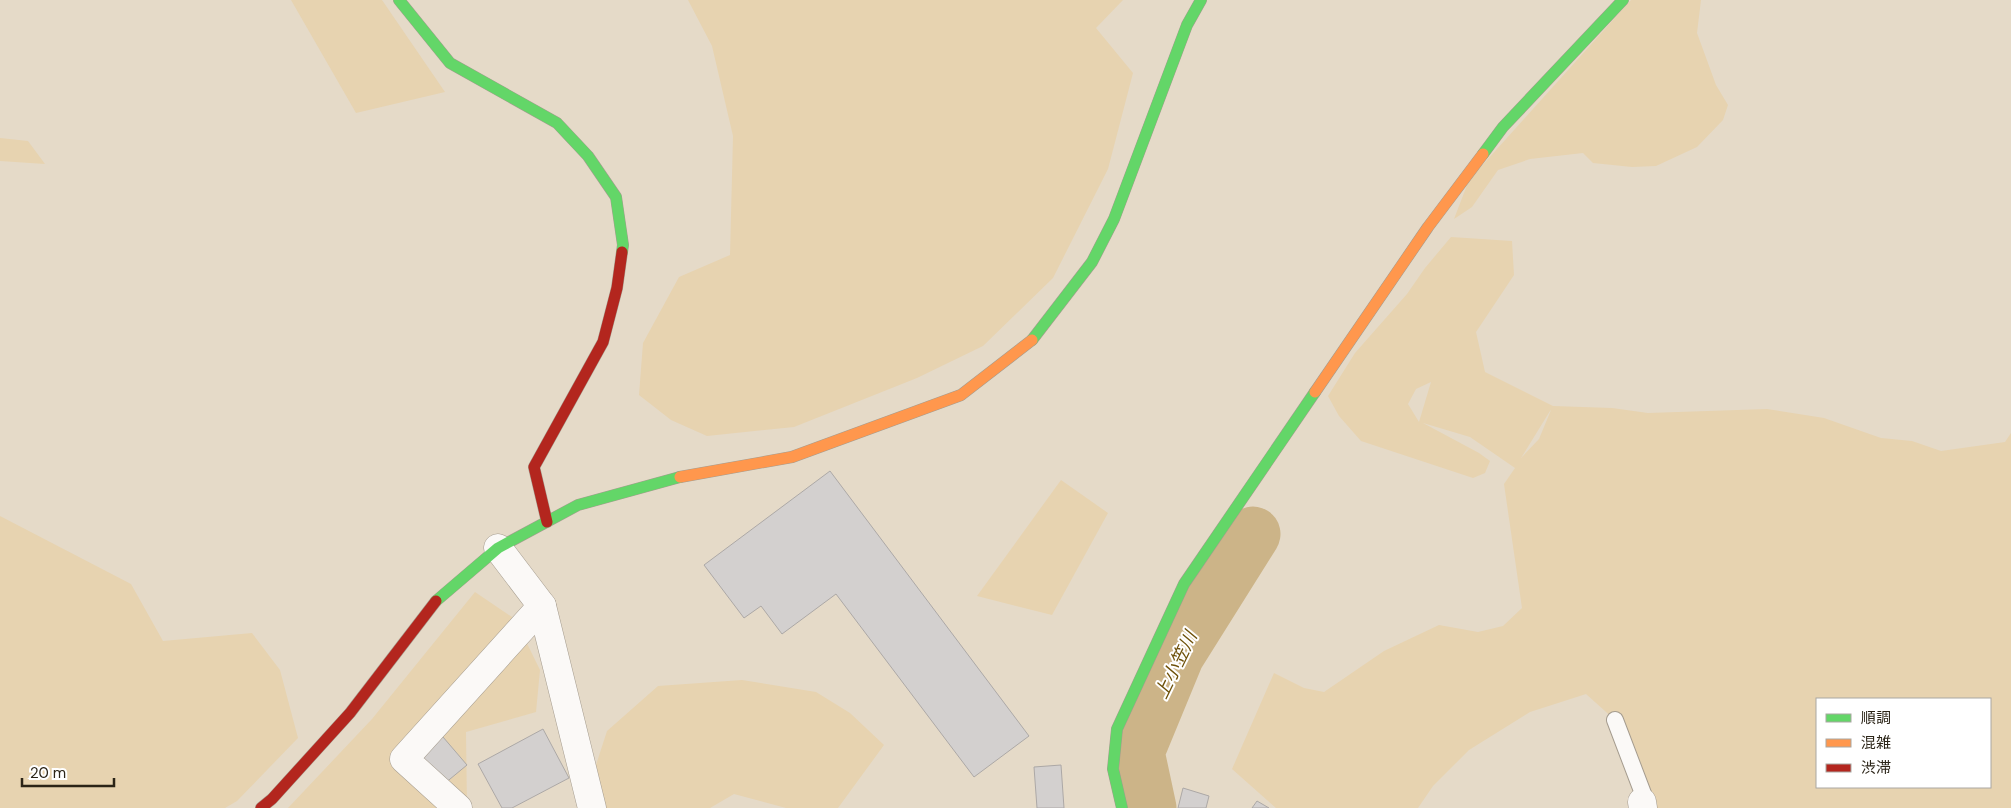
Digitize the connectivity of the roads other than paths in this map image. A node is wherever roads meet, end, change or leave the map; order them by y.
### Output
1 (399, 0) edge
2 (1201, 0) edge
3 (1623, 0) edge
4 (547, 522) junction
5 (498, 548) junction
6 (542, 606) junction
7 (1615, 720) dead end
8 (1648, 805) edge
9 (261, 808) edge
10 (458, 808) edge
11 (592, 808) edge
12 (1122, 808) edge

1 - 4 street
2 - 4 street
3 - 12 street
4 - 5 street
5 - 6 street
5 - 9 street
6 - 10 street
6 - 11 street
7 - 8 lane

